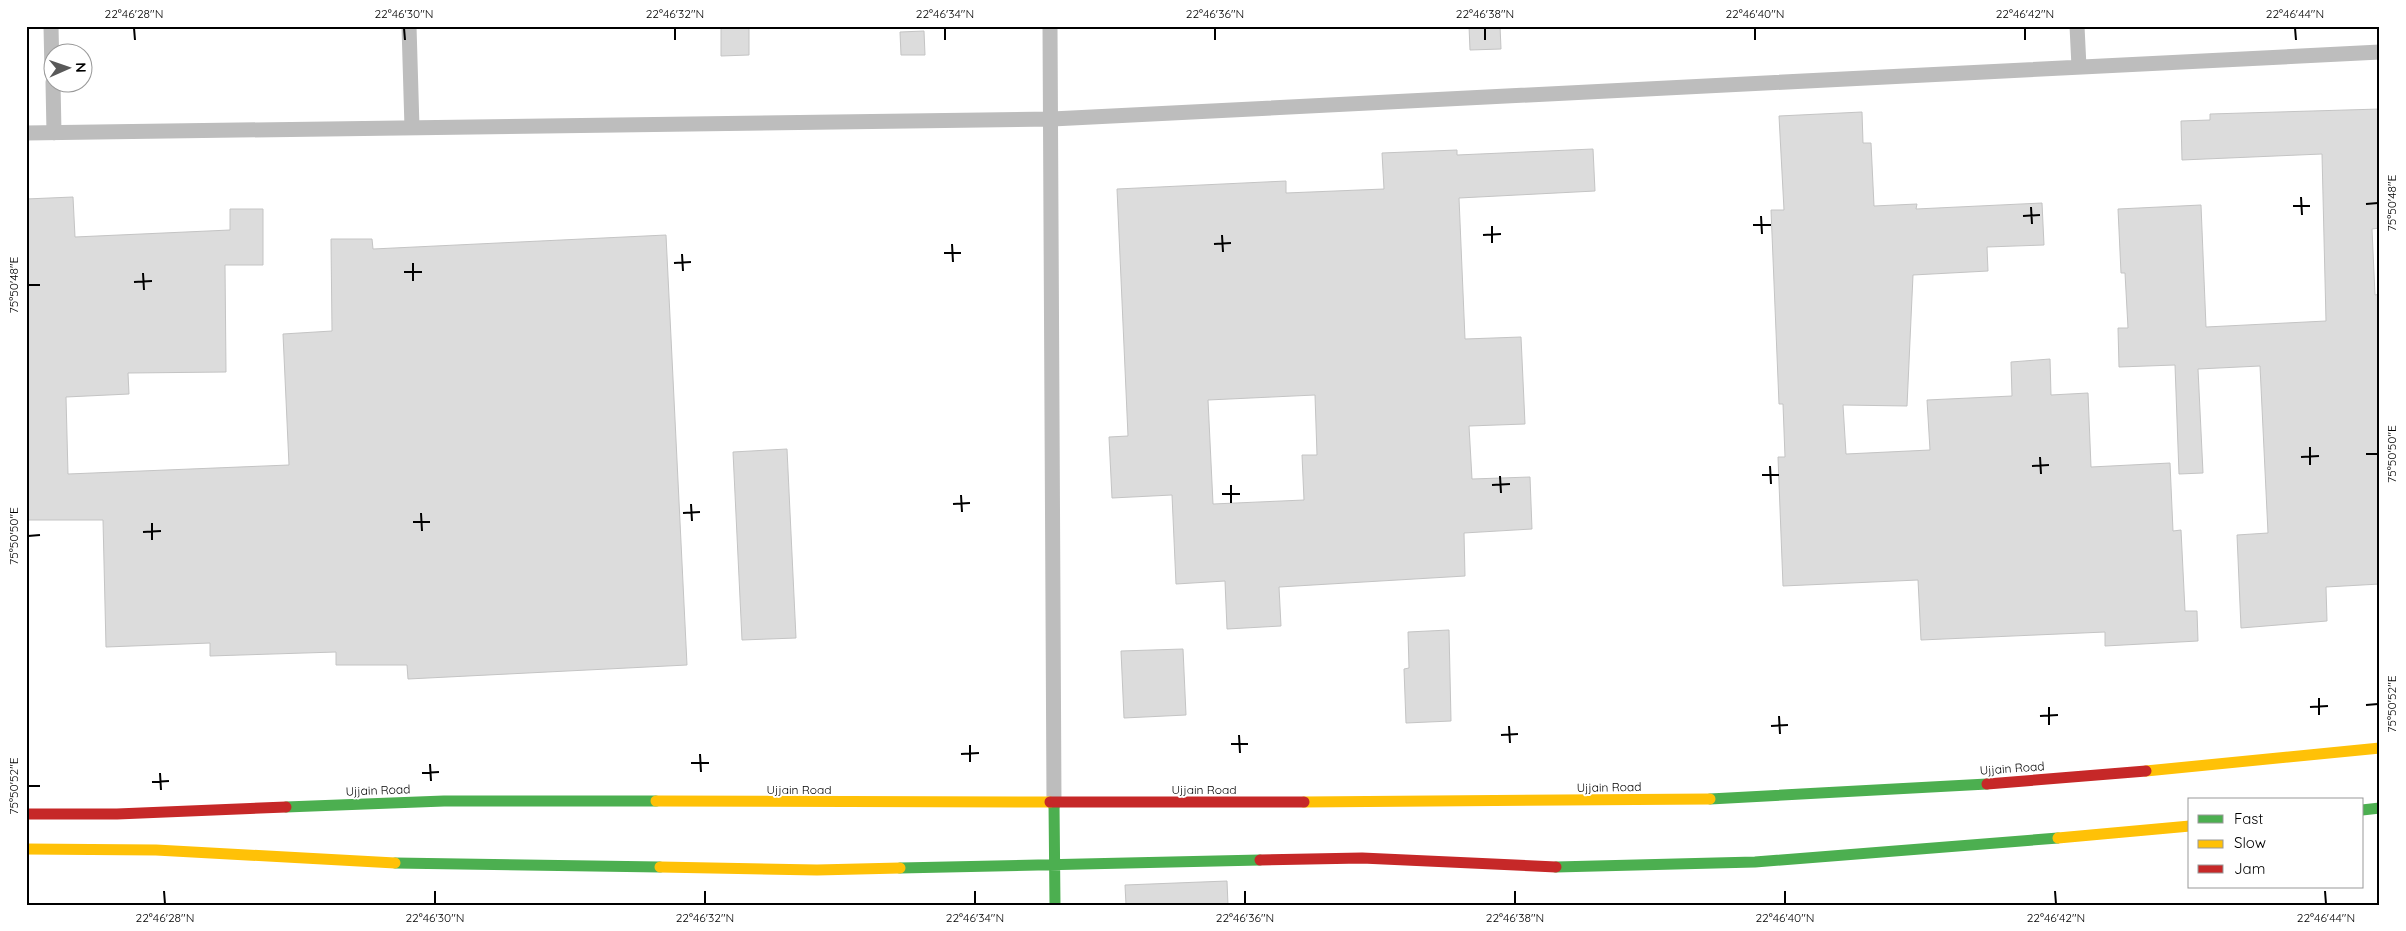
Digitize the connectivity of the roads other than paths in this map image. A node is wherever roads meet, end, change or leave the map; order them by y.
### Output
1 (51, 26) edge
2 (409, 26) edge
3 (1050, 26) edge
4 (2076, 26) edge
5 (51, 42) edge
6 (2380, 52) edge
7 (2079, 67) junction
8 (53, 92) edge
9 (1052, 119) junction
10 (412, 128) junction
11 (26, 133) edge
12 (54, 133) junction
13 (2380, 748) edge
14 (1054, 803) junction
15 (2380, 808) edge
16 (2364, 810) edge
17 (26, 814) edge
18 (2188, 826) edge
19 (26, 849) edge
20 (1055, 865) junction
21 (1055, 905) edge

1 - 5 lane
2 - 10 lane
3 - 9 lane
4 - 7 lane
6 - 7 lane
7 - 9 lane
8 - 12 lane
9 - 10 lane
9 - 14 lane
10 - 12 lane
11 - 12 lane
13 - 14 main road, Ujjain Road
14 - 17 main road, Ujjain Road
14 - 20 main road
15 - 16 main road
18 - 20 main road
19 - 20 main road
20 - 21 main road

